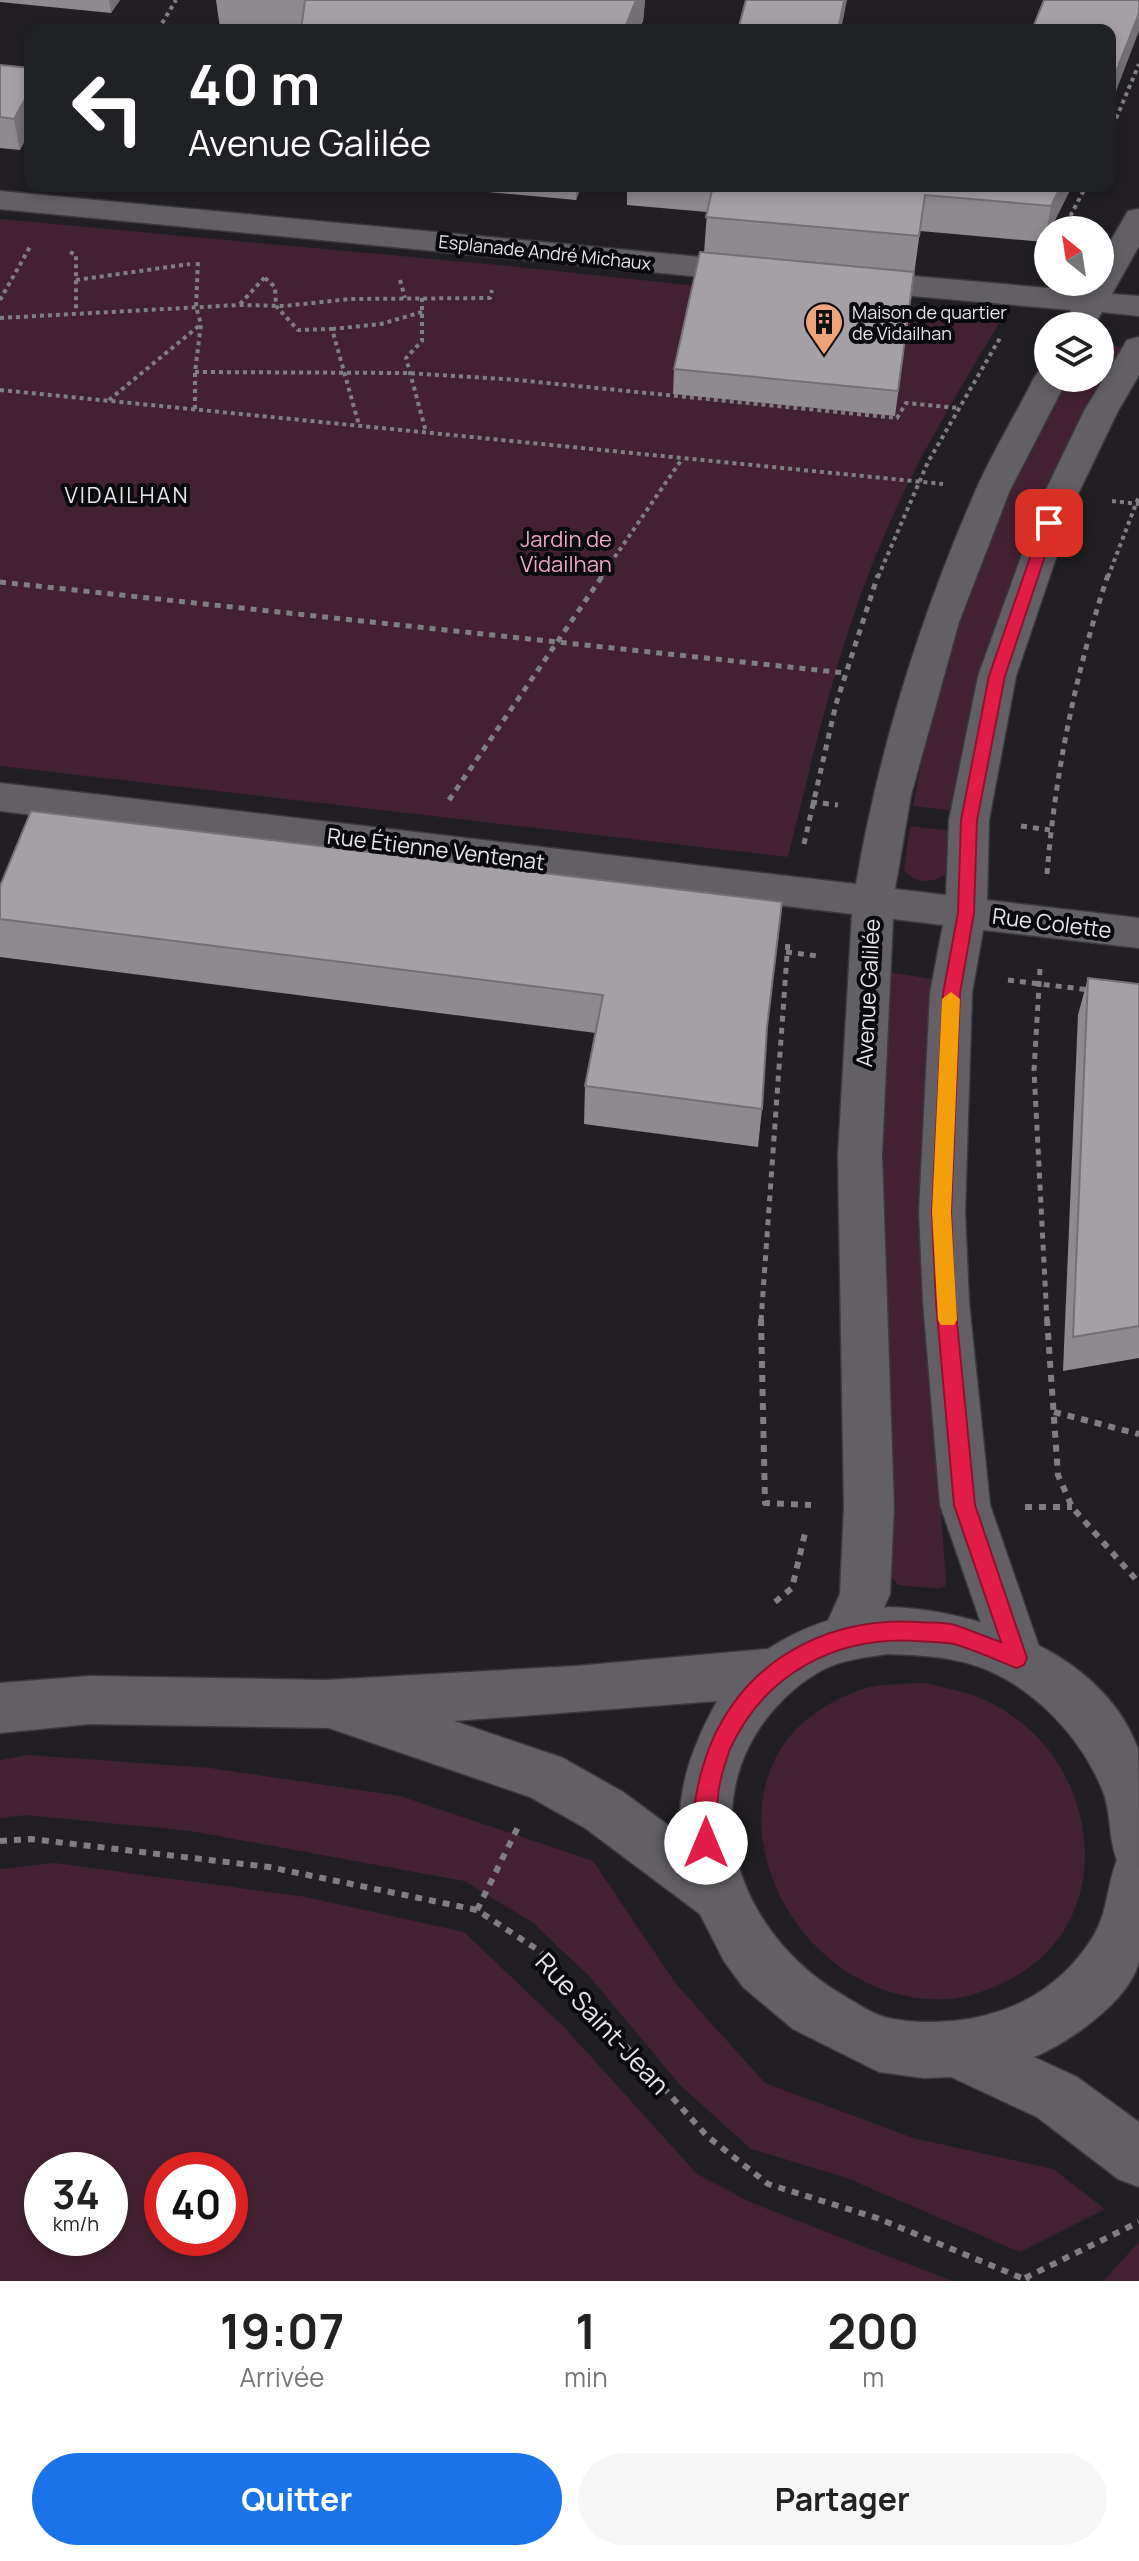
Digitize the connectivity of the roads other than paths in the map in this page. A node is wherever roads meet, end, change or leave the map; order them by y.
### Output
1 (0, 200) edge
2 (1139, 218) edge
3 (785, 275) edge
4 (831, 279) edge
5 (1139, 306) edge
6 (1070, 312) edge
7 (1086, 312) edge
8 (1098, 312) edge
9 (1139, 347) edge
10 (1044, 392) edge
11 (0, 797) edge
12 (873, 902) junction
13 (966, 913) junction
14 (1139, 933) edge
15 (846, 1636) junction
16 (1017, 1658) junction
17 (776, 1672) junction
18 (326, 1704) junction
19 (0, 1708) edge
20 (1127, 1767) edge
21 (1139, 1848) edge
22 (717, 1894) junction
23 (1137, 1907) edge
24 (958, 2051) junction
25 (1139, 2158) edge

1 - 3 street, Esplanade André Michaux
2 - 7 street
4 - 6 street
5 - 8 street
9 - 13 street
10 - 12 street, Avenue Galilée
11 - 12 street, Rue Étienne Ventenat
12 - 13 street, Rue Étienne Ventenat
12 - 15 street, Avenue Galilée
13 - 14 street, Rue Colette
13 - 16 street
15 - 16 street
15 - 17 street
16 - 20 street
17 - 18 street
17 - 22 street
18 - 19 street
18 - 22 street
20 - 21 street
22 - 24 street
23 - 24 street
24 - 25 street

